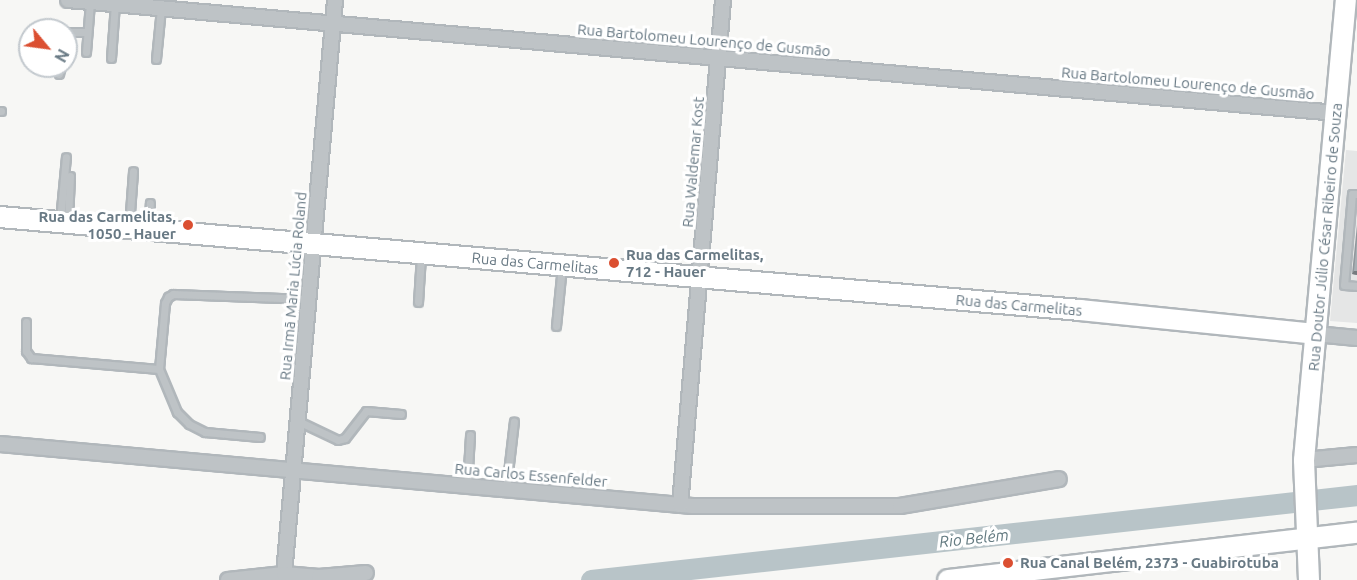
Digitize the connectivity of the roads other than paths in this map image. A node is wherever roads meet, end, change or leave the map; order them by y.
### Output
1 (68, 0) edge
2 (335, 0) edge
3 (723, 0) edge
4 (1346, 0) edge
5 (90, 2) junction
6 (115, 4) junction
7 (161, 8) junction
8 (333, 24) junction
9 (78, 32) edge
10 (87, 32) junction
11 (86, 52) dead end
12 (111, 58) dead end
13 (718, 58) junction
14 (156, 59) dead end
15 (1337, 113) junction
16 (66, 157) dead end
17 (133, 171) dead end
18 (70, 176) dead end
19 (1357, 194) edge
20 (150, 202) dead end
21 (0, 217) edge
22 (64, 223) junction
23 (129, 228) junction
24 (149, 230) junction
25 (313, 244) junction
26 (422, 253) junction
27 (562, 265) junction
28 (700, 277) junction
29 (1357, 286) edge
30 (308, 299) junction
31 (418, 302) dead end
32 (26, 322) dead end
33 (556, 326) dead end
34 (1315, 334) junction
35 (1357, 338) edge
36 (159, 369) junction
37 (401, 414) dead end
38 (298, 421) junction
39 (514, 421) dead end
40 (470, 435) dead end
41 (260, 437) dead end
42 (0, 444) edge
43 (1357, 455) edge
44 (1304, 467) junction
45 (293, 471) junction
46 (1059, 479) dead end
47 (467, 486) junction
48 (506, 490) junction
49 (680, 505) junction
50 (1306, 532) junction
51 (1357, 533) edge
52 (366, 573) dead end
53 (284, 574) junction
54 (1059, 574) edge
55 (228, 580) edge
56 (948, 580) edge
57 (1309, 580) edge

1 - 5 street, Rua Bartolomeu Lourenço de Gusmão
2 - 8 street, Rua Irmã Maria Lúcia Roland
3 - 13 street, Rua Waldemar Kost
4 - 15 street, Rua Doutor Júlio César Ribeiro de Souza
5 - 6 street, Rua Bartolomeu Lourenço de Gusmão
5 - 10 lane
6 - 7 street, Rua Bartolomeu Lourenço de Gusmão
6 - 12 lane
7 - 8 street, Rua Bartolomeu Lourenço de Gusmão
7 - 14 lane
8 - 13 street, Rua Bartolomeu Lourenço de Gusmão
8 - 25 street, Rua Irmã Maria Lúcia Roland
9 - 10 lane
10 - 11 lane
13 - 15 street, Rua Bartolomeu Lourenço de Gusmão
13 - 28 street, Rua Waldemar Kost
15 - 34 street, Rua Doutor Júlio César Ribeiro de Souza
16 - 22 lane
17 - 23 lane
18 - 22 lane
19 - 29 lane
20 - 24 lane
21 - 22 street, Rua das Carmelitas
22 - 23 street, Rua das Carmelitas
23 - 24 street, Rua das Carmelitas
24 - 25 street, Rua das Carmelitas
25 - 26 street, Rua das Carmelitas
25 - 30 street, Rua Irmã Maria Lúcia Roland
26 - 27 street, Rua das Carmelitas
26 - 31 lane
27 - 28 street, Rua das Carmelitas
27 - 33 lane
28 - 34 street, Rua das Carmelitas
28 - 49 street, Rua Waldemar Kost
30 - 36 lane
30 - 38 street, Rua Irmã Maria Lúcia Roland
32 - 36 lane
34 - 35 street, Rua das Carmelitas
34 - 44 street, Rua Doutor Júlio César Ribeiro de Souza
36 - 41 lane
37 - 38 lane
38 - 45 street, Rua Irmã Maria Lúcia Roland
39 - 48 lane
40 - 47 lane
42 - 45 street, Rua Carlos Essenfelder
43 - 44 street
44 - 50 street, Rua Doutor Júlio César Ribeiro de Souza
45 - 47 street, Rua Carlos Essenfelder
45 - 53 street, Rua Irmã Maria Lúcia Roland
46 - 49 street, Rua Carlos Essenfelder
47 - 48 street, Rua Carlos Essenfelder
48 - 49 street, Rua Carlos Essenfelder
50 - 51 street
50 - 54 street
50 - 57 street, Rua Doutor Júlio César Ribeiro de Souza
52 - 53 street
53 - 55 street
54 - 56 street

